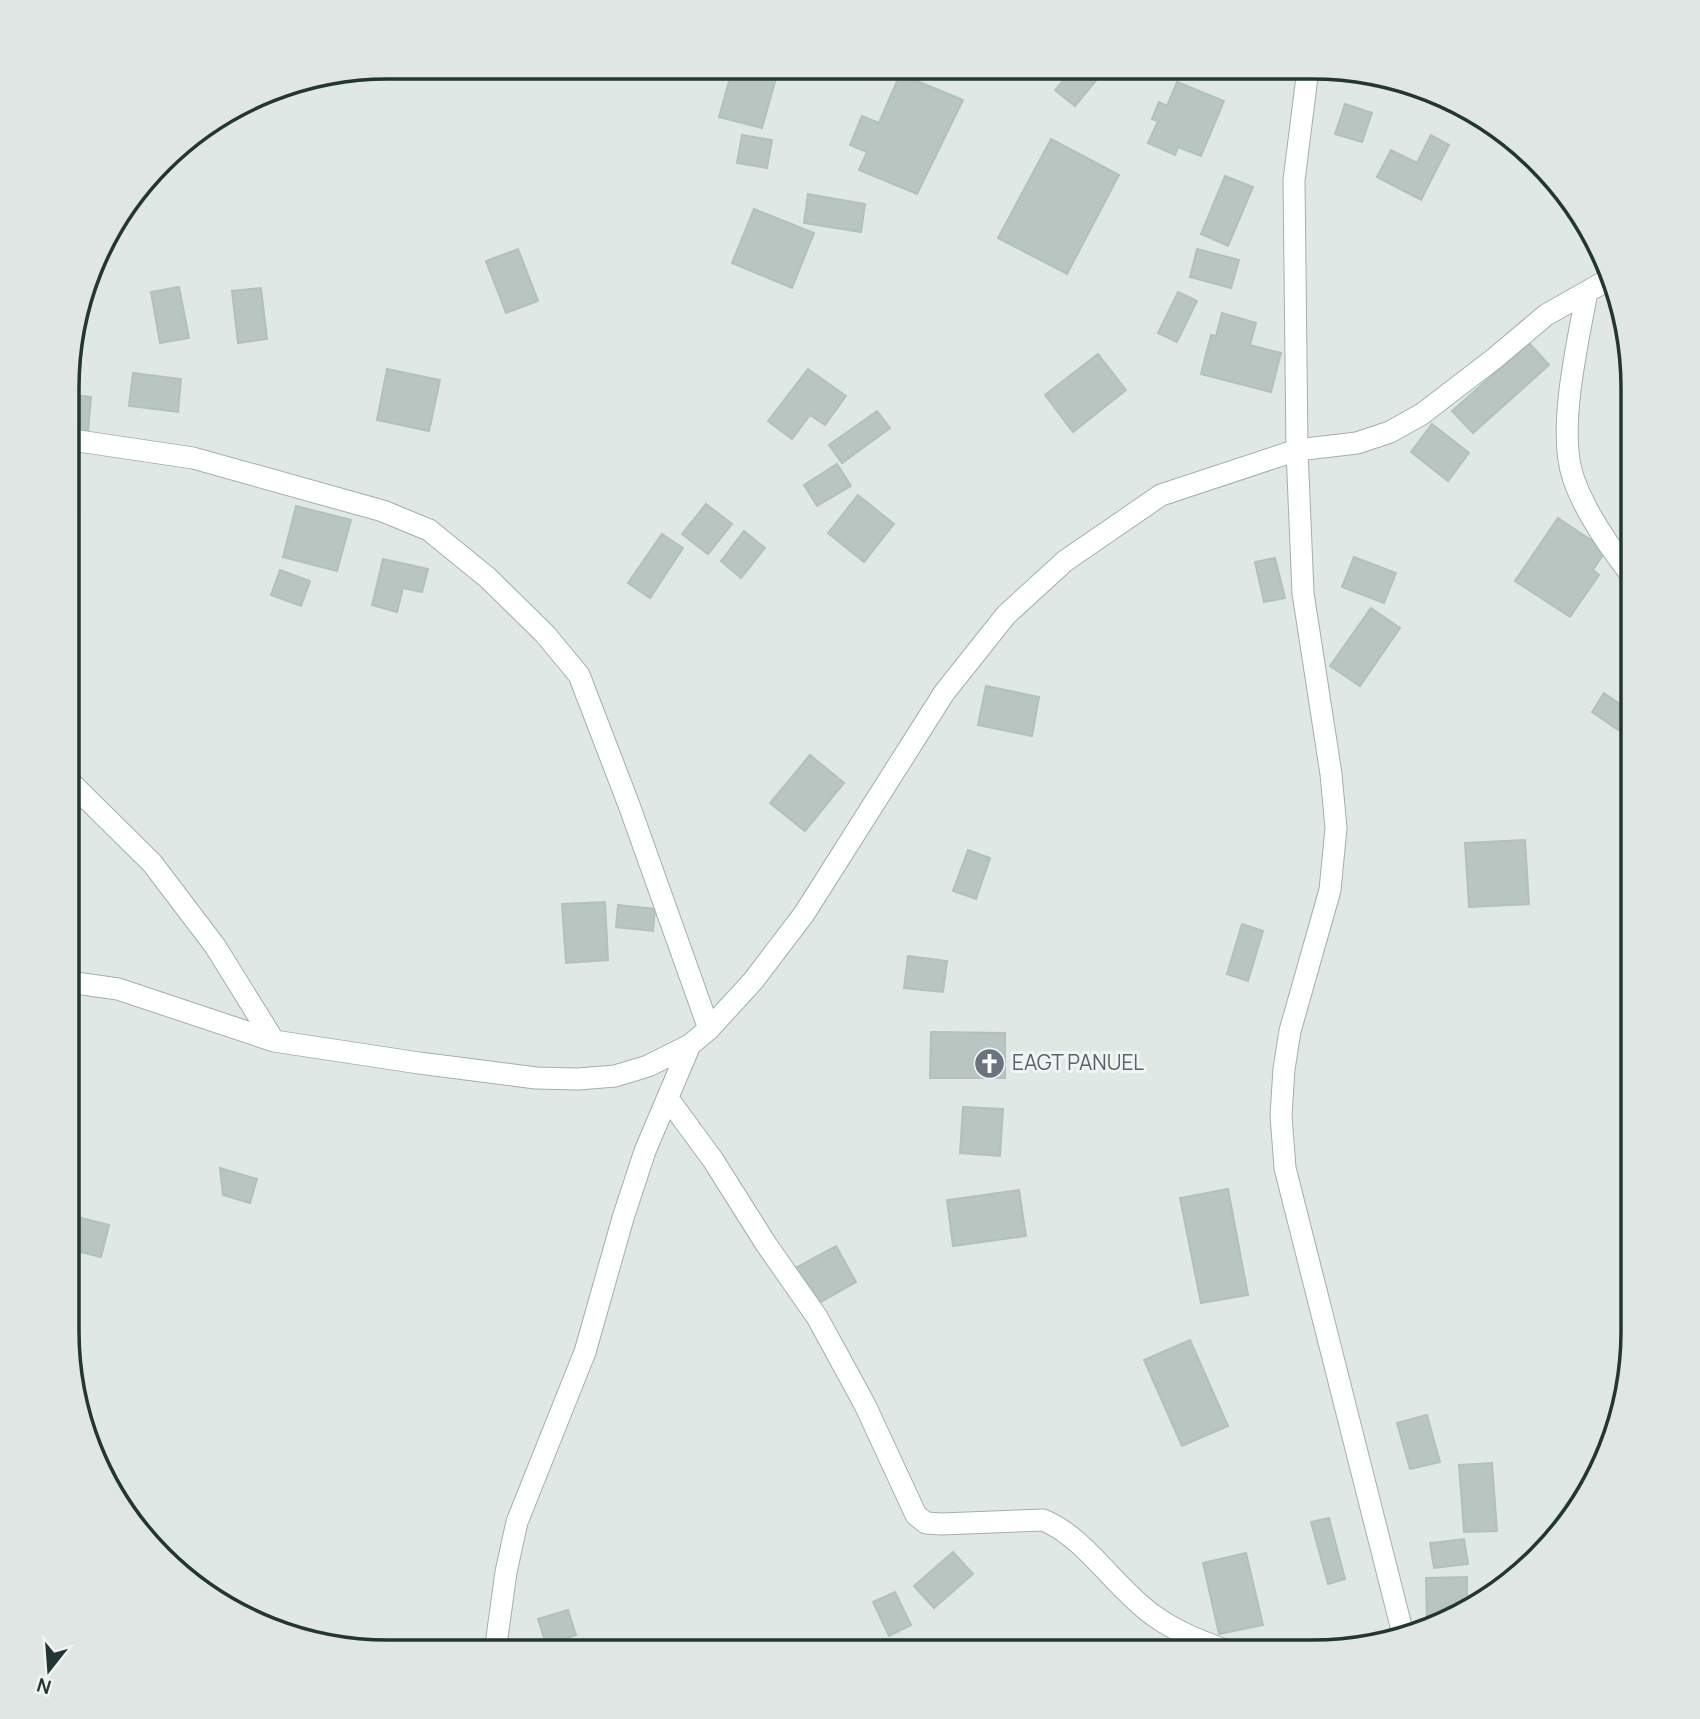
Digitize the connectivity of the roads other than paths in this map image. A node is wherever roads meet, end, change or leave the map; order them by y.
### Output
1 (1307, 79) edge
2 (1603, 283) edge
3 (1587, 292) junction
4 (79, 441) edge
5 (1297, 450) junction
6 (1621, 560) edge
7 (79, 791) edge
8 (79, 983) edge
9 (709, 1029) junction
10 (274, 1041) junction
11 (690, 1045) junction
12 (668, 1100) junction
13 (1401, 1627) edge
14 (497, 1640) edge
15 (1199, 1640) edge

1 - 5 street
2 - 3 street
3 - 5 street
3 - 6 street
4 - 9 street
5 - 9 street
5 - 13 street
7 - 10 street
8 - 10 street
9 - 11 street
10 - 11 street
11 - 12 street
12 - 14 street
12 - 15 street

